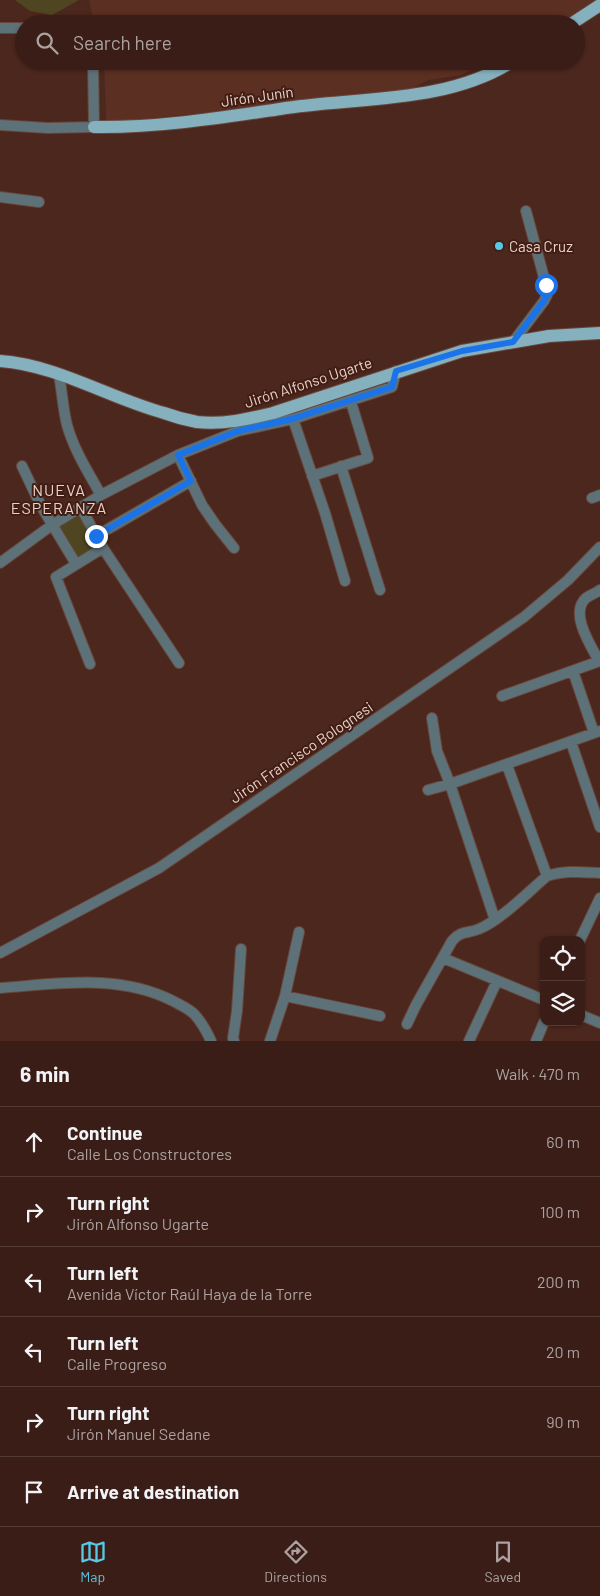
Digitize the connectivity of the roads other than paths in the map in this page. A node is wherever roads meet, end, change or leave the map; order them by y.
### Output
1 (600, 5) edge
2 (585, 15) edge
3 (0, 28) edge
4 (15, 28) edge
5 (93, 70) edge
6 (499, 70) edge
7 (0, 125) edge
8 (94, 127) junction
9 (0, 197) edge
10 (39, 202) dead end
11 (526, 211) dead end
12 (600, 333) edge
13 (513, 342) junction
14 (0, 361) edge
15 (396, 371) junction
16 (59, 375) junction
17 (351, 402) junction
18 (275, 418) junction
19 (292, 419) junction
20 (178, 455) junction
21 (22, 466) dead end
22 (341, 466) junction
23 (312, 476) junction
24 (191, 481) junction
25 (101, 495) junction
26 (81, 508) junction
27 (52, 525) junction
28 (96, 536) junction
29 (600, 547) edge
30 (103, 548) junction
31 (234, 548) dead end
32 (0, 563) edge
33 (76, 564) junction
34 (345, 581) dead end
35 (380, 590) dead end
36 (600, 590) edge
37 (600, 661) edge
38 (179, 663) dead end
39 (90, 664) dead end
40 (572, 671) junction
41 (502, 696) dead end
42 (432, 718) dead end
43 (597, 732) edge
44 (571, 742) junction
45 (507, 764) junction
46 (450, 784) junction
47 (428, 790) dead end
48 (600, 827) edge
49 (600, 873) edge
50 (547, 876) junction
51 (600, 898) edge
52 (495, 920) junction
53 (298, 932) dead end
54 (582, 936) edge
55 (241, 949) dead end
56 (0, 954) edge
57 (443, 958) junction
58 (497, 982) junction
59 (0, 988) edge
60 (285, 996) junction
61 (540, 998) edge
62 (380, 1016) dead end
63 (585, 1017) edge
64 (600, 1023) edge
65 (408, 1024) dead end
66 (542, 1026) edge
67 (211, 1041) edge
68 (234, 1041) edge
69 (270, 1041) edge
70 (469, 1041) edge
71 (536, 1041) edge

1 - 2 main road
3 - 4 street
5 - 8 street
6 - 8 main road, Jirón Junín
7 - 8 street, Jirón Junín
9 - 10 street
11 - 13 street
12 - 13 main road, Jirón Alfonso Ugarte
13 - 15 main road, Jirón Alfonso Ugarte
14 - 16 main road, Jirón Alfonso Ugarte
15 - 17 street
15 - 18 main road, Jirón Alfonso Ugarte
16 - 18 main road, Jirón Alfonso Ugarte
16 - 25 street
17 - 19 street
17 - 22 street
18 - 19 street
18 - 20 street
19 - 23 street
20 - 24 street
20 - 25 street
21 - 27 street
22 - 23 street
22 - 35 street
23 - 34 street
24 - 28 street
24 - 31 street
25 - 26 street
26 - 27 street
26 - 28 street
27 - 32 street
27 - 33 street
28 - 30 street
29 - 56 street, Jirón Francisco Bolognesi
30 - 33 street
30 - 38 street
33 - 39 street
36 - 37 street
37 - 40 street
40 - 41 street
40 - 43 street
42 - 46 street
43 - 44 street
44 - 45 street
44 - 48 street
45 - 46 street
45 - 50 street
46 - 47 street
46 - 52 street
49 - 50 street
50 - 52 street
51 - 54 street
52 - 57 street
53 - 60 street
55 - 68 street
57 - 58 street
57 - 65 street
58 - 61 street
58 - 70 street
59 - 67 street
60 - 62 street
60 - 69 street
63 - 64 street
66 - 71 street

